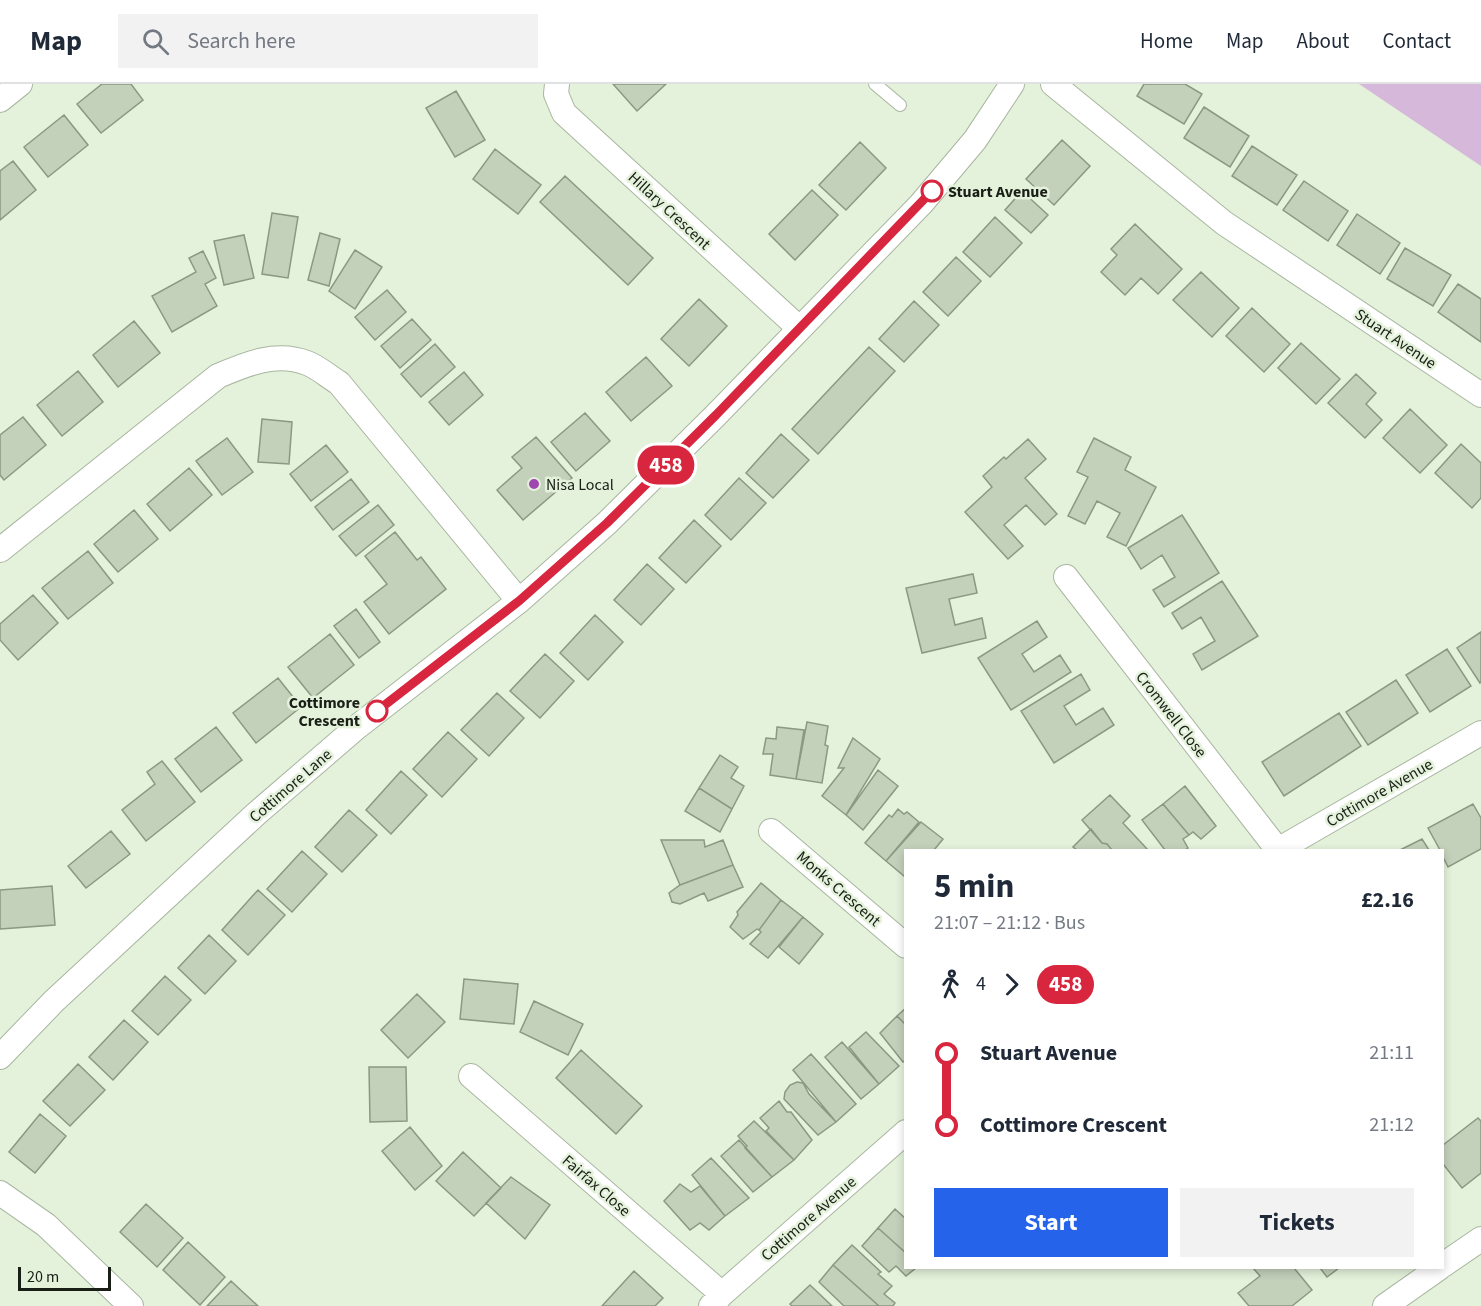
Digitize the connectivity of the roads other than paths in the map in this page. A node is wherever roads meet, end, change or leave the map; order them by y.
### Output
1 (20, 84) edge
2 (557, 84) edge
3 (875, 84) edge
4 (1012, 84) edge
5 (1053, 84) edge
6 (0, 100) edge
7 (900, 105) dead end
8 (799, 328) junction
9 (1481, 395) edge
10 (0, 550) edge
11 (1066, 577) dead end
12 (519, 601) junction
13 (1481, 733) edge
14 (771, 831) dead end
15 (1277, 849) edge
16 (1280, 849) edge
17 (904, 944) edge
18 (3, 1046) edge
19 (471, 1076) dead end
20 (904, 1134) edge
21 (0, 1193) edge
22 (1481, 1239) edge
23 (1444, 1264) edge
24 (1438, 1269) edge
25 (717, 1300) edge
26 (131, 1306) edge
27 (1385, 1306) edge

1 - 6 street
2 - 8 street, Hillary Crescent
3 - 7 lane
4 - 8 street, Cottimore Lane
5 - 9 street, Stuart Avenue
8 - 12 street, Cottimore Lane
10 - 12 street
11 - 15 street, Cromwell Close
12 - 18 street, Cottimore Lane
13 - 16 street, Cottimore Avenue
14 - 17 street, Monks Crescent
19 - 25 street, Fairfax Close
20 - 25 street, Cottimore Avenue
21 - 26 street
22 - 23 street
24 - 27 street

